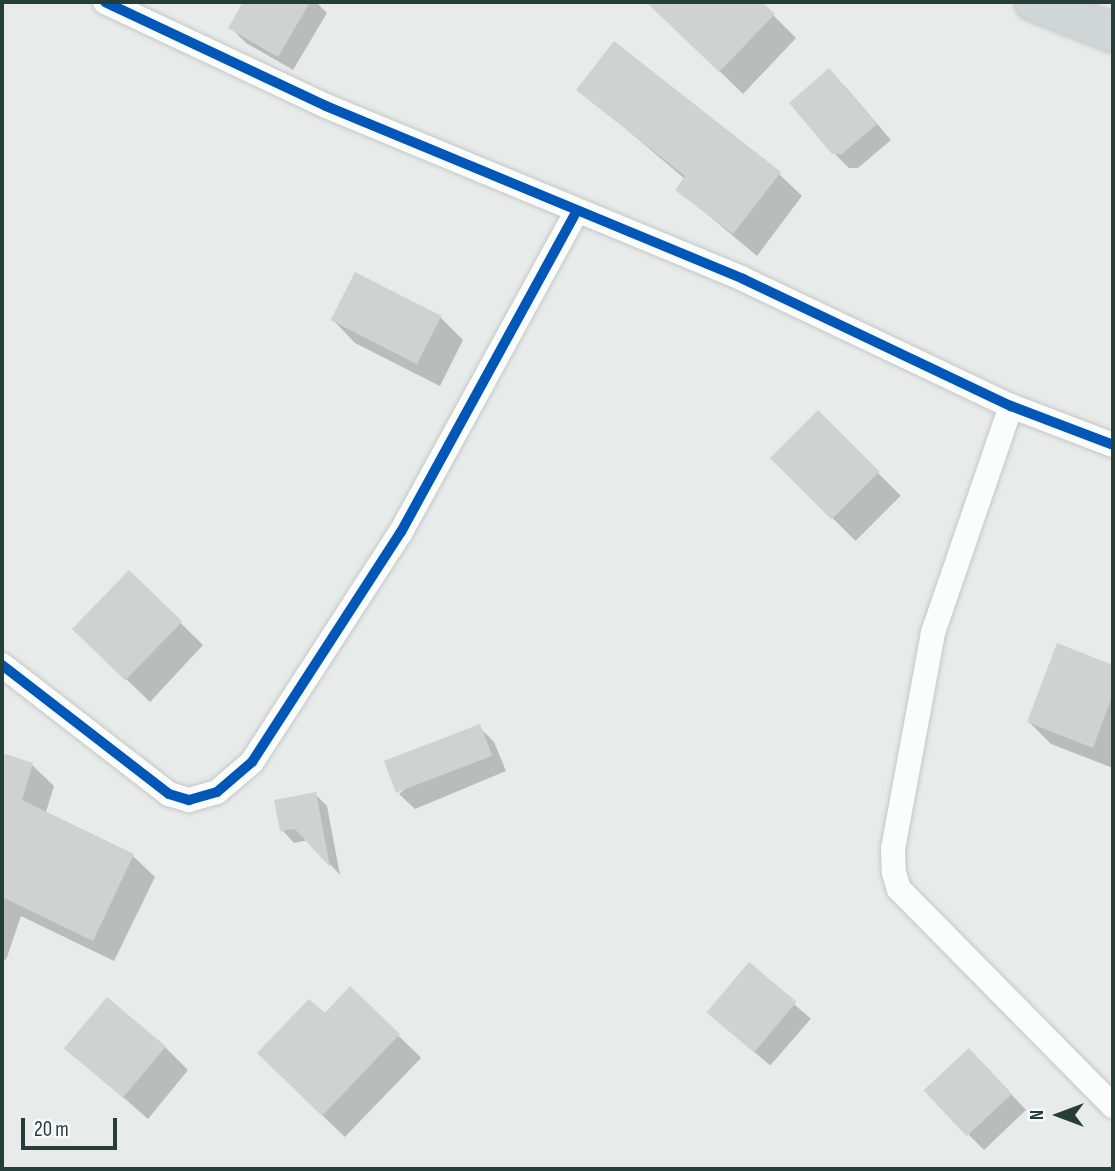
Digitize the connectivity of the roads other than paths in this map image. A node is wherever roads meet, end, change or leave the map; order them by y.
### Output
1 (105, 2) edge
2 (1059, 7) edge
3 (1113, 33) edge
4 (576, 213) junction
5 (1011, 406) junction
6 (1113, 444) edge
7 (2, 665) edge
8 (1113, 1106) edge

1 - 4 street
2 - 3 main road
4 - 5 street
4 - 7 street
5 - 6 street
5 - 8 street

